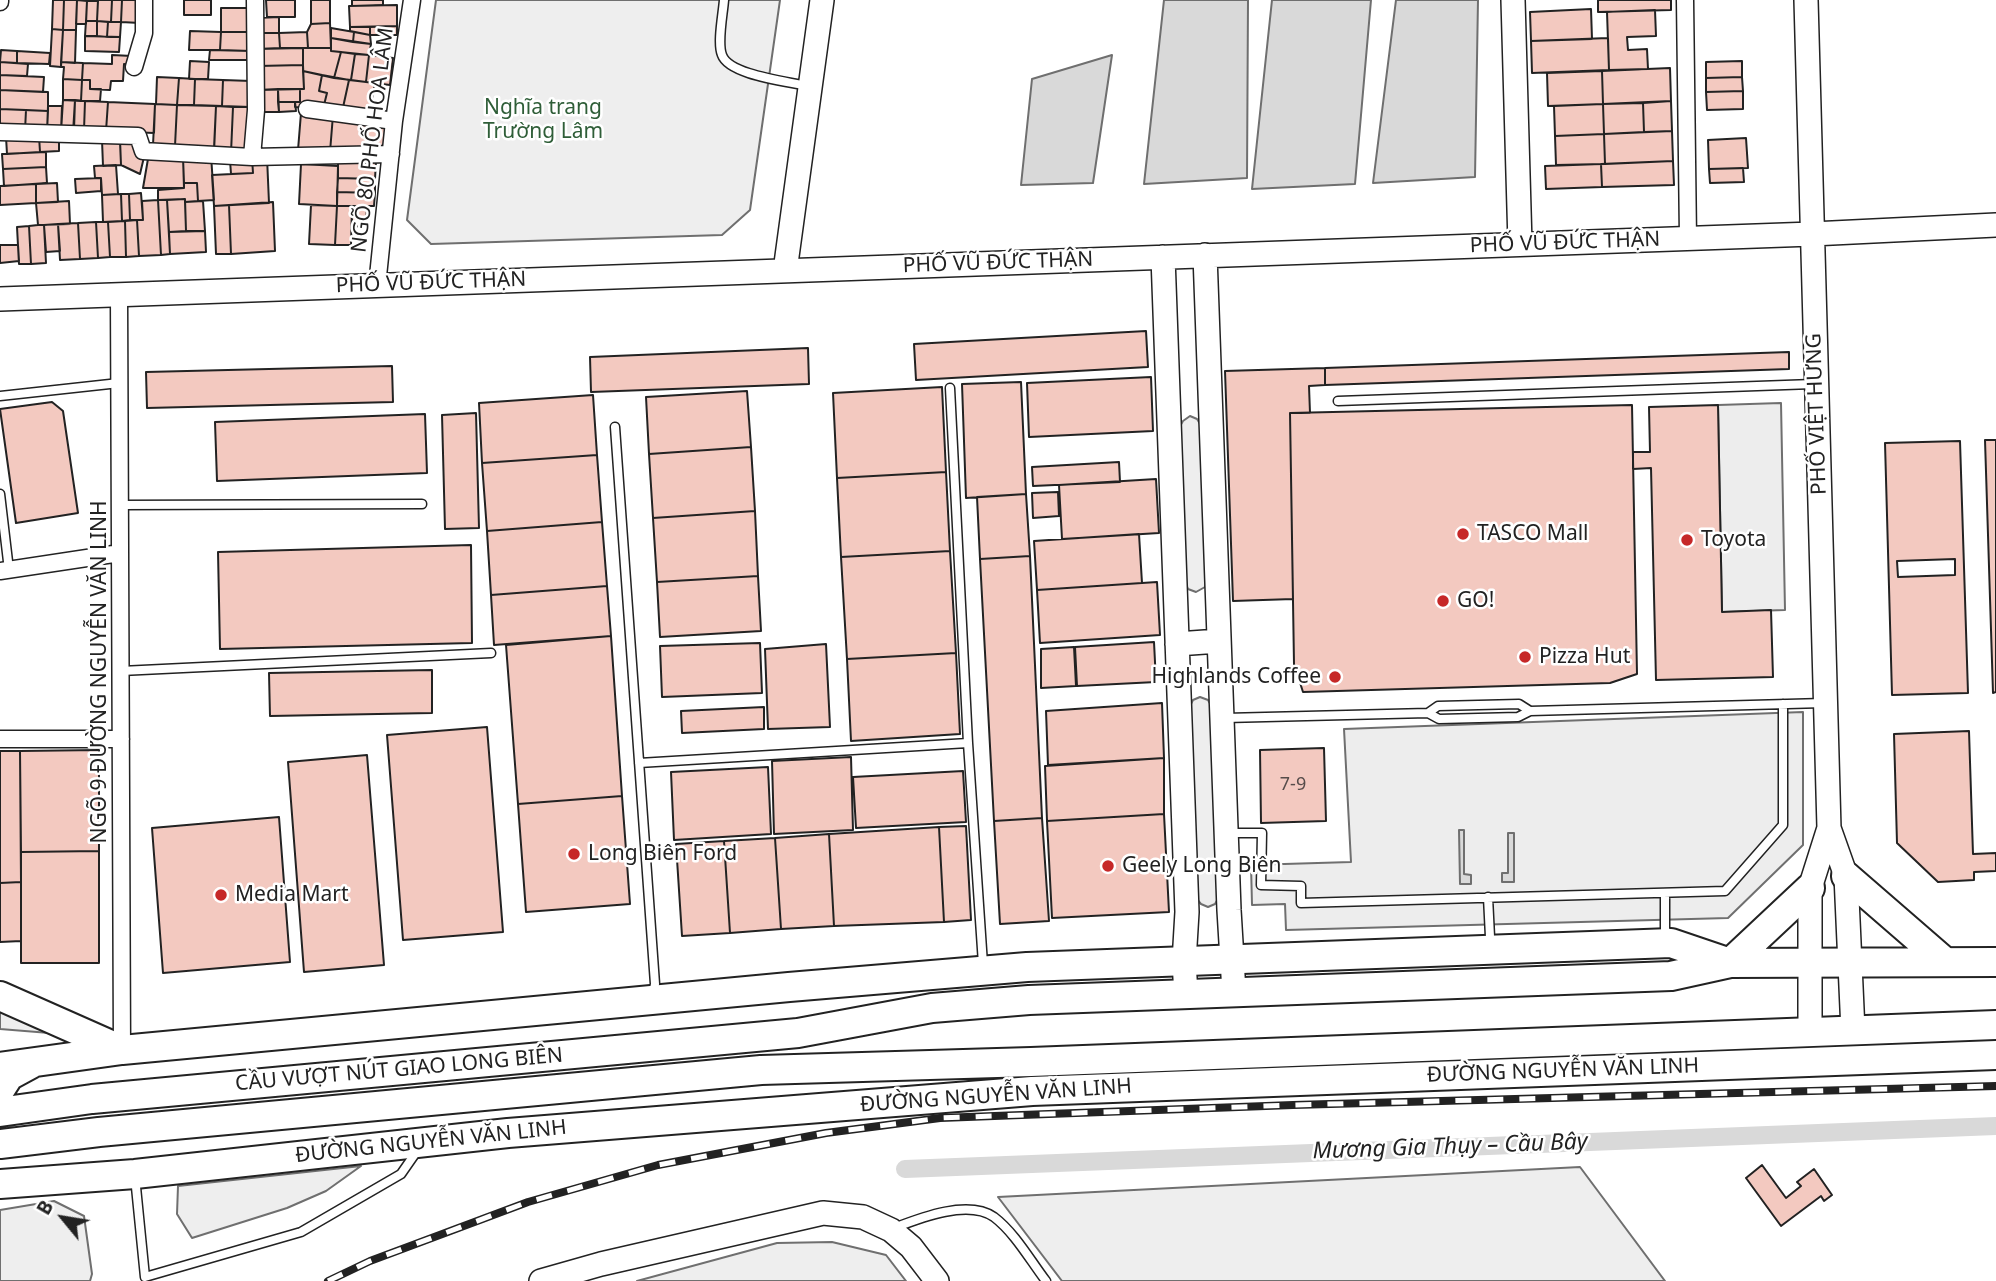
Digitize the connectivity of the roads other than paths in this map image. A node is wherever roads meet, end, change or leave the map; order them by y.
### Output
1 (144, 0) edge
2 (255, 0) edge
3 (412, 0) edge
4 (724, 0) edge
5 (822, 0) edge
6 (1513, 0) edge
7 (1685, 0) edge
8 (1806, 0) edge
9 (134, 67) dead end
10 (810, 86) junction
11 (307, 109) dead end
12 (394, 121) junction
13 (0, 132) edge
14 (391, 154) junction
15 (252, 157) junction
16 (1996, 225) edge
17 (1812, 234) junction
18 (1688, 238) junction
19 (1520, 244) junction
20 (1205, 256) junction
21 (1163, 257) junction
22 (785, 271) junction
23 (377, 286) junction
24 (119, 295) junction
25 (0, 299) edge
26 (119, 383) junction
27 (1816, 384) junction
28 (950, 388) dead end
29 (0, 396) edge
30 (1338, 401) dead end
31 (615, 427) dead end
32 (0, 494) edge
33 (422, 504) dead end
34 (120, 505) junction
35 (120, 553) junction
36 (5, 571) edge
37 (1219, 641) junction
38 (1177, 644) junction
39 (491, 653) dead end
40 (121, 671) junction
41 (1783, 704) junction
42 (1824, 704) junction
43 (1530, 711) junction
44 (1428, 713) junction
45 (1222, 718) junction
46 (0, 739) edge
47 (121, 739) junction
48 (968, 743) junction
49 (639, 763) junction
50 (1829, 828) junction
51 (1226, 833) junction
52 (1846, 876) junction
53 (1810, 888) junction
54 (1665, 893) junction
55 (1488, 897) junction
56 (1671, 943) junction
57 (1498, 950) junction
58 (1233, 960) junction
59 (1850, 961) junction
60 (1944, 961) junction
61 (1184, 962) junction
62 (1810, 962) junction
63 (1996, 962) edge
64 (1730, 963) junction
65 (984, 971) junction
66 (789, 987) junction
67 (1234, 992) junction
68 (1186, 994) junction
69 (0, 996) edge
70 (652, 1000) junction
71 (932, 1008) junction
72 (1996, 1025) edge
73 (1853, 1031) junction
74 (1811, 1032) junction
75 (1480, 1045) junction
76 (122, 1050) junction
77 (1996, 1055) edge
78 (14, 1062) edge
79 (761, 1070) joint
80 (1479, 1074) junction
81 (0, 1090) edge
82 (0, 1112) edge
83 (423, 1142) junction
84 (0, 1145) edge
85 (135, 1174) junction
86 (57, 1181) junction
87 (4, 1185) edge
88 (891, 1230) junction
89 (541, 1281) edge
90 (937, 1281) edge
91 (1046, 1281) edge

1 - 9 street
2 - 15 street
3 - 12 street, NGÕ 80 PHỐ HOA LÂM
4 - 10 lane
5 - 10 street
6 - 19 street
7 - 18 street
8 - 17 street, PHỐ VIỆT HƯNG
10 - 22 street
11 - 12 street
12 - 14 street, NGÕ 80 PHỐ HOA LÂM
13 - 15 street
14 - 15 street
14 - 23 street, NGÕ 80 PHỐ HOA LÂM
16 - 17 street, PHỐ VŨ ĐỨC THẬN
17 - 18 street, PHỐ VŨ ĐỨC THẬN
17 - 27 street, PHỐ VIỆT HƯNG
18 - 19 street, PHỐ VŨ ĐỨC THẬN
19 - 20 street, PHỐ VŨ ĐỨC THẬN
20 - 21 street, PHỐ VŨ ĐỨC THẬN
20 - 37 street
21 - 22 street, PHỐ VŨ ĐỨC THẬN
21 - 38 street
22 - 23 street, PHỐ VŨ ĐỨC THẬN
23 - 24 street, PHỐ VŨ ĐỨC THẬN
24 - 25 street, PHỐ VŨ ĐỨC THẬN
24 - 26 street, NGÕ 9 ĐƯỜNG NGUYỄN VĂN LINH
26 - 29 lane
26 - 34 street, NGÕ 9 ĐƯỜNG NGUYỄN VĂN LINH
27 - 30 lane
27 - 42 street, PHỐ VIỆT HƯNG
28 - 48 lane
31 - 49 lane
32 - 36 lane
33 - 34 lane
34 - 35 street, NGÕ 9 ĐƯỜNG NGUYỄN VĂN LINH
35 - 36 street
35 - 40 street, NGÕ 9 ĐƯỜNG NGUYỄN VĂN LINH
37 - 38 street
37 - 45 street
38 - 61 street
39 - 40 lane
40 - 47 street, NGÕ 9 ĐƯỜNG NGUYỄN VĂN LINH
41 - 42 lane
41 - 43 lane
41 - 54 lane
42 - 50 street, PHỐ VIỆT HƯNG
43 - 44 lane
43 - 44 lane
44 - 45 lane
45 - 51 street
46 - 47 street
47 - 76 street, NGÕ 9 ĐƯỜNG NGUYỄN VĂN LINH
48 - 49 lane
48 - 65 lane
49 - 70 lane
50 - 52 street, PHỐ VIỆT HƯNG
50 - 53 street, PHỐ VIỆT HƯNG
51 - 55 lane
51 - 58 street
52 - 59 street, PHỐ VIỆT HƯNG
52 - 60 highway
53 - 62 street, PHỐ VIỆT HƯNG
53 - 64 highway
54 - 55 lane
54 - 56 lane
55 - 57 lane
56 - 57 highway
56 - 64 highway
57 - 58 highway
58 - 61 highway
58 - 67 street
59 - 60 highway
59 - 62 highway
59 - 73 street, PHỐ VIỆT HƯNG
60 - 63 highway
61 - 65 highway
61 - 68 street
62 - 64 highway
62 - 74 street, PHỐ VIỆT HƯNG
64 - 67 highway
65 - 66 highway
66 - 70 highway
66 - 71 highway
67 - 68 highway
68 - 71 highway
69 - 76 highway
70 - 76 highway
71 - 82 highway, CẦU VƯỢT NÚT GIAO LONG BIÊN
72 - 73 highway, ĐƯỜNG NGUYỄN VĂN LINH
73 - 74 highway, ĐƯỜNG NGUYỄN VĂN LINH
74 - 75 highway, ĐƯỜNG NGUYỄN VĂN LINH
75 - 79 highway, ĐƯỜNG NGUYỄN VĂN LINH
75 - 80 highway
76 - 78 highway
77 - 80 highway, ĐƯỜNG NGUYỄN VĂN LINH
78 - 81 highway
79 - 84 highway, CẦU VƯỢT NÚT GIAO LONG BIÊN
80 - 83 highway, ĐƯỜNG NGUYỄN VĂN LINH
83 - 85 highway, ĐƯỜNG NGUYỄN VĂN LINH
83 - 85 lane
84 - 86 highway
85 - 86 highway, ĐƯỜNG NGUYỄN VĂN LINH
86 - 87 highway, ĐƯỜNG NGUYỄN VĂN LINH
88 - 89 street
88 - 90 street
88 - 91 lane

